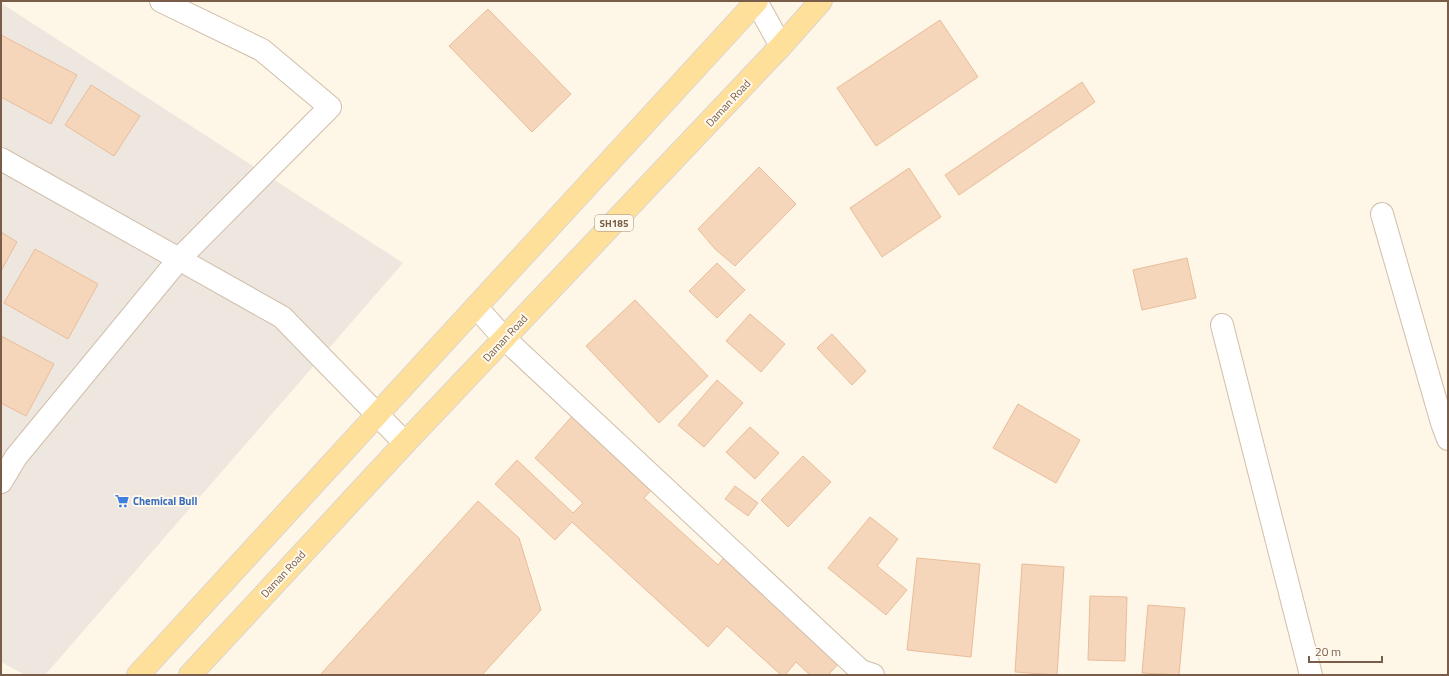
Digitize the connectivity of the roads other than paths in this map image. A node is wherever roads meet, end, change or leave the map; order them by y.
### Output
1 (161, 1) edge
2 (757, 1) edge
3 (820, 1) edge
4 (781, 46) junction
5 (1, 159) edge
6 (1382, 214) dead end
7 (178, 259) junction
8 (476, 307) junction
9 (1222, 325) dead end
10 (505, 339) junction
11 (377, 415) junction
12 (1448, 439) edge
13 (405, 443) junction
14 (8, 453) edge
15 (1, 482) edge
16 (138, 675) edge
17 (190, 675) edge
18 (873, 675) edge
19 (1311, 675) edge

1 - 7 street
2 - 4 street
2 - 8 main road
3 - 4 main road, Daman Road / SH185
4 - 10 main road, Daman Road / SH185
5 - 7 street
6 - 12 street
7 - 11 street
7 - 14 street
8 - 10 street
8 - 11 main road
9 - 19 street
10 - 13 main road, Daman Road / SH185
10 - 18 street
11 - 13 street
11 - 16 main road
13 - 17 main road, Daman Road
14 - 15 street

